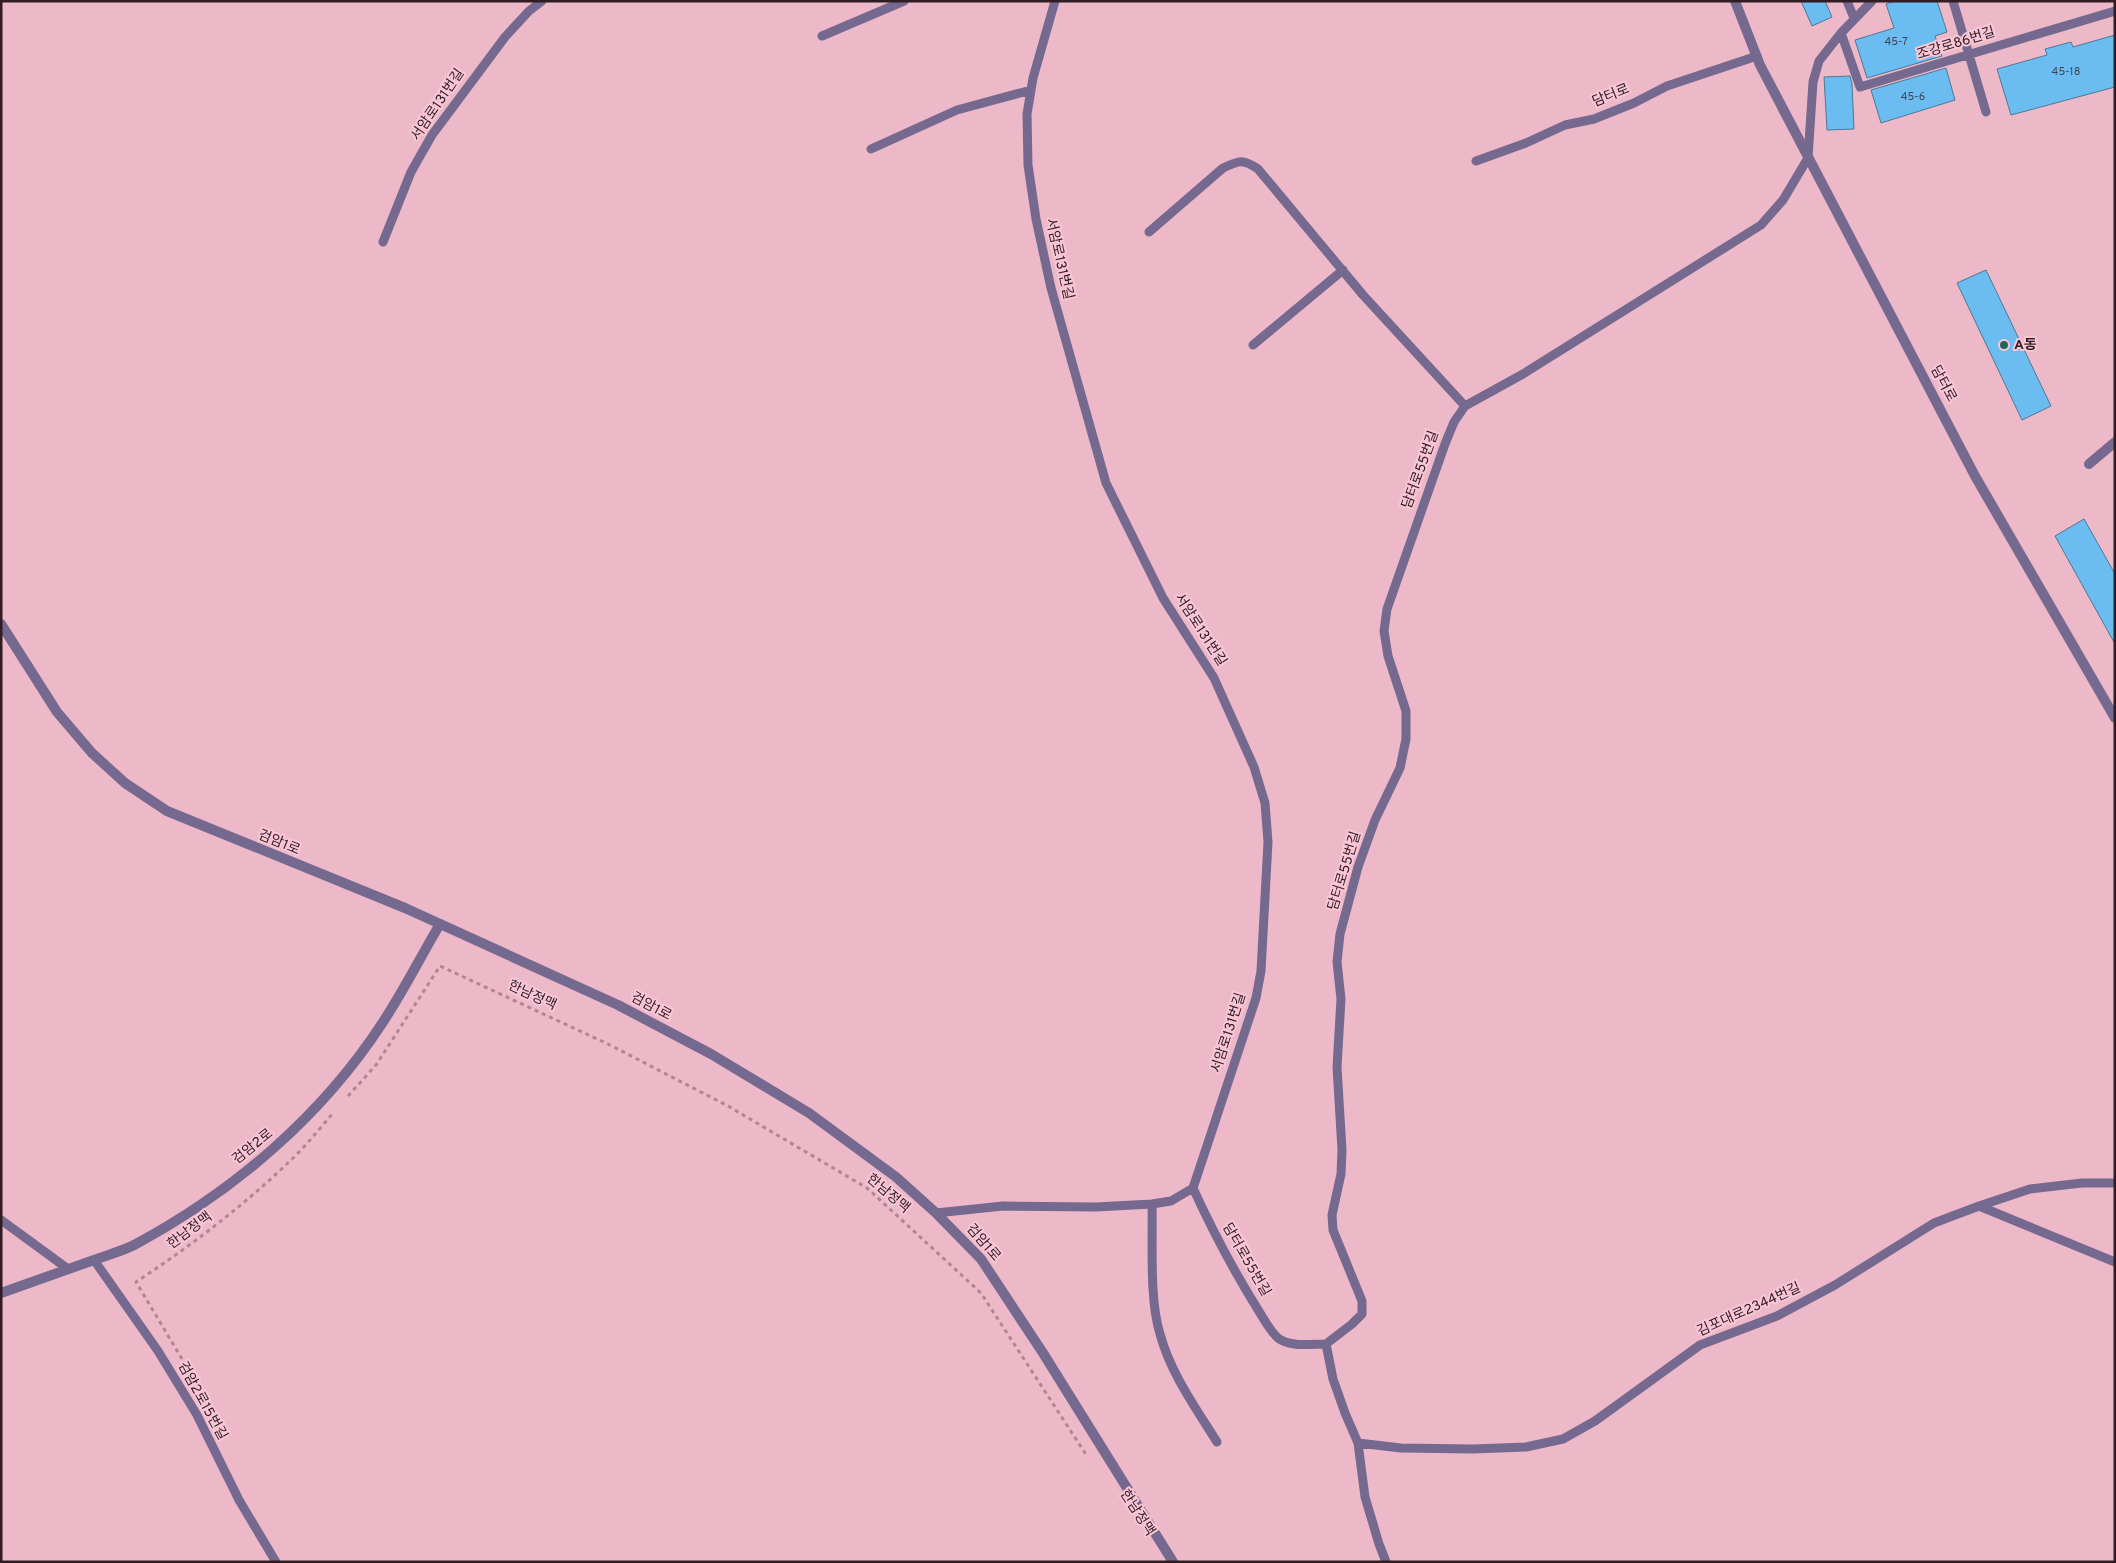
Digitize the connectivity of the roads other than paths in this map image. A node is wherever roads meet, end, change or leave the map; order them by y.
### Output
1 (542, 1) edge
2 (904, 1) edge
3 (1055, 1) edge
4 (1735, 1) edge
5 (1847, 1) edge
6 (1872, 1) edge
7 (1953, 1) edge
8 (2115, 11) edge
9 (1854, 18) junction
10 (1841, 33) junction
11 (822, 36) dead end
12 (1969, 55) junction
13 (1757, 56) junction
14 (1031, 90) junction
15 (1986, 112) dead end
16 (871, 149) dead end
17 (1808, 158) junction
18 (1476, 161) dead end
19 (1149, 232) dead end
20 (383, 242) dead end
21 (1343, 270) junction
22 (1253, 345) dead end
23 (1465, 406) junction
24 (2115, 442) edge
25 (2089, 464) dead end
26 (1, 624) edge
27 (2115, 718) edge
28 (440, 924) junction
29 (2115, 1183) edge
30 (1193, 1188) junction
31 (1152, 1204) junction
32 (1979, 1206) junction
33 (936, 1213) junction
34 (1, 1220) edge
35 (94, 1260) junction
36 (2115, 1262) edge
37 (68, 1269) junction
38 (1, 1293) edge
39 (1326, 1344) junction
40 (1217, 1442) dead end
41 (1358, 1443) junction
42 (276, 1562) edge
43 (1173, 1562) edge
44 (1386, 1562) edge

1 - 20 lane, 서암로131번길
2 - 11 lane
3 - 14 lane, 서암로131번길
4 - 13 street, 담터로
5 - 9 lane
6 - 9 lane
7 - 12 lane
8 - 12 lane, 조강로86번길
9 - 10 lane
10 - 12 lane, 조강로86번길
10 - 17 lane
12 - 15 lane
13 - 17 street, 담터로
13 - 18 lane, 담터로
14 - 16 lane
14 - 30 lane, 서암로131번길
17 - 23 lane, 담터로55번길
17 - 27 street, 담터로
19 - 21 lane
21 - 22 lane
21 - 23 lane
23 - 39 lane, 담터로55번길
24 - 25 street
26 - 28 street, 검암1로
28 - 33 street, 검암1로
28 - 35 street, 검암2로
29 - 32 lane, 김포대로2344번길
30 - 31 lane
30 - 39 lane, 담터로55번길
31 - 33 lane
31 - 40 lane
32 - 36 lane
32 - 41 lane, 김포대로2344번길
33 - 43 street, 검암1로
34 - 37 lane
35 - 37 street, 검암2로
35 - 42 lane, 검암2로15번길
37 - 38 street, 검암2로
39 - 41 lane
41 - 44 lane

